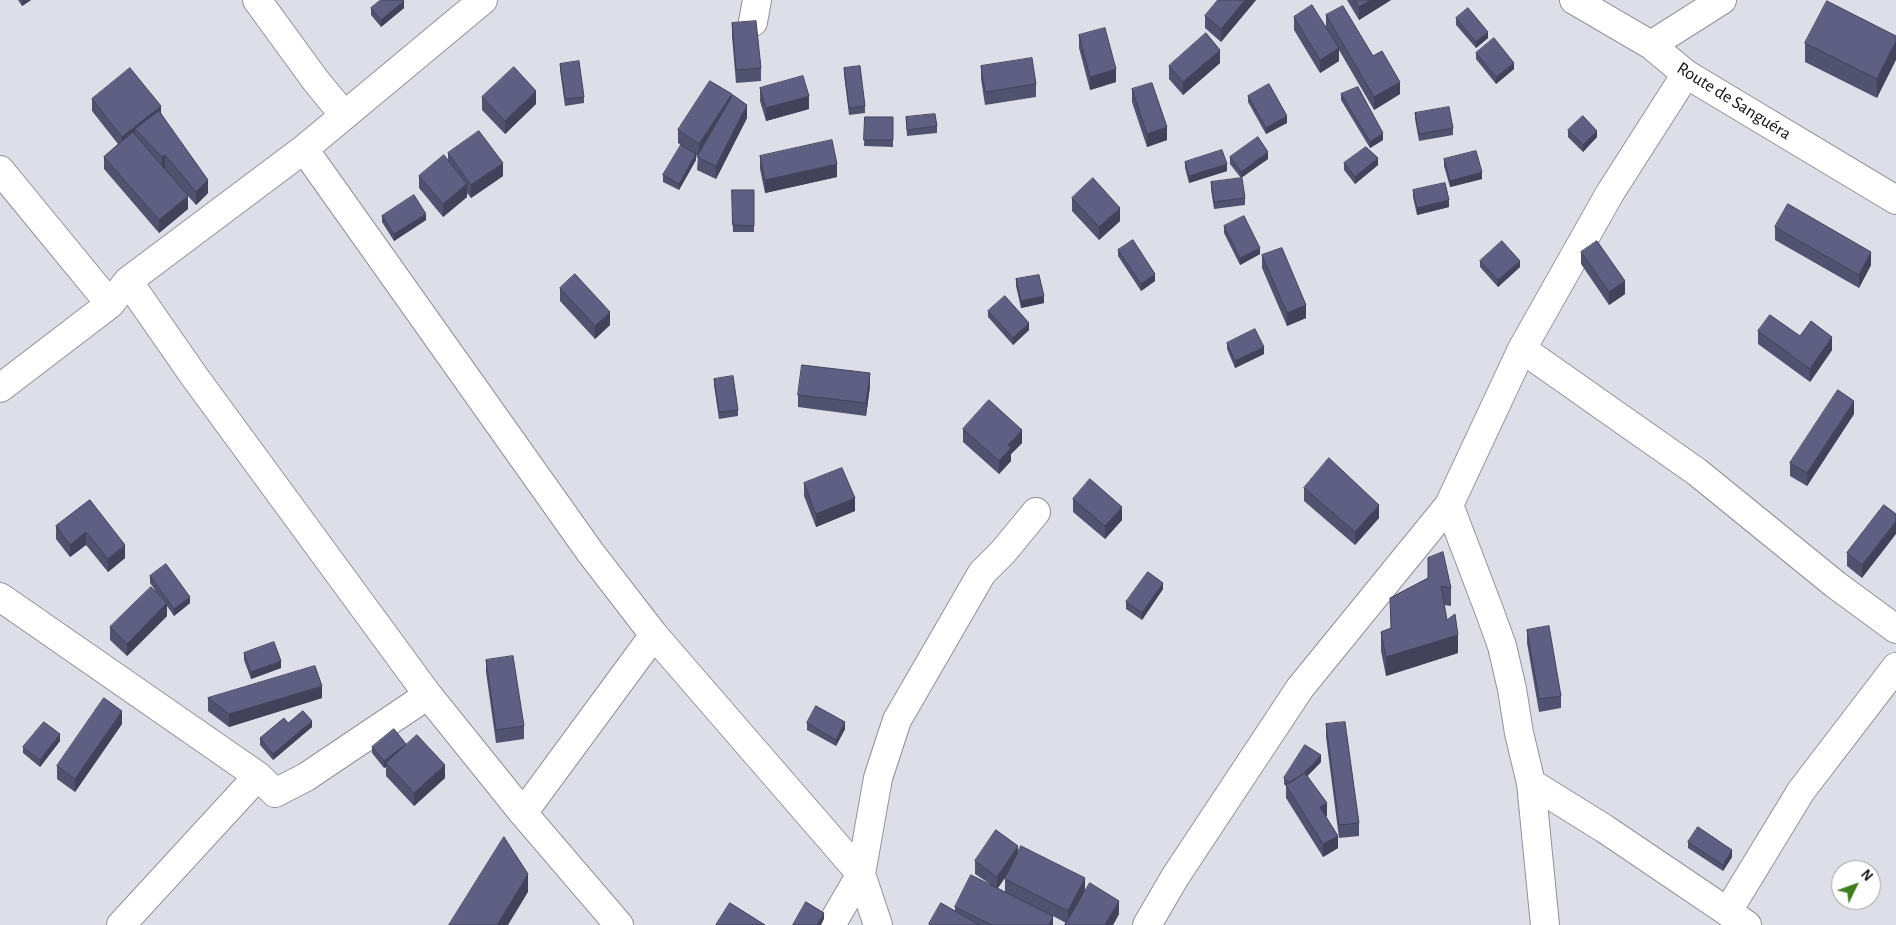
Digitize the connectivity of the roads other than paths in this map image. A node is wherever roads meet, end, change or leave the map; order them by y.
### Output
1 (256, 0) edge
2 (483, 0) edge
3 (1574, 0) edge
4 (1722, 0) edge
5 (1651, 45) junction
6 (1686, 74) junction
7 (344, 115) junction
8 (304, 149) junction
9 (0, 170) edge
10 (1896, 200) edge
11 (128, 282) junction
12 (110, 304) junction
13 (1522, 349) junction
14 (0, 388) edge
15 (1449, 506) junction
16 (1036, 512) dead end
17 (0, 597) edge
18 (1896, 629) edge
19 (654, 635) junction
20 (1896, 667) edge
21 (428, 695) junction
22 (258, 776) junction
23 (1531, 783) junction
24 (523, 813) junction
25 (862, 874) junction
26 (1738, 918) edge
27 (121, 925) edge
28 (619, 925) edge
29 (831, 925) edge
30 (878, 925) edge
31 (1147, 925) edge
32 (1545, 925) edge

1 - 7 street
2 - 7 street
3 - 5 street, Route de Sanguéra
4 - 5 street
5 - 6 street, Route de Sanguéra
6 - 10 street, Route de Sanguéra
6 - 13 street
7 - 8 street
8 - 11 street
8 - 19 street
9 - 12 street
11 - 12 street
11 - 21 street
12 - 14 street
13 - 15 street
13 - 18 street
15 - 23 street
15 - 31 street
16 - 25 street
17 - 22 street
19 - 24 street
19 - 25 street
20 - 26 street
21 - 22 street
21 - 24 street
22 - 27 street
23 - 26 street
23 - 32 street
24 - 28 street
25 - 29 street
25 - 30 street

